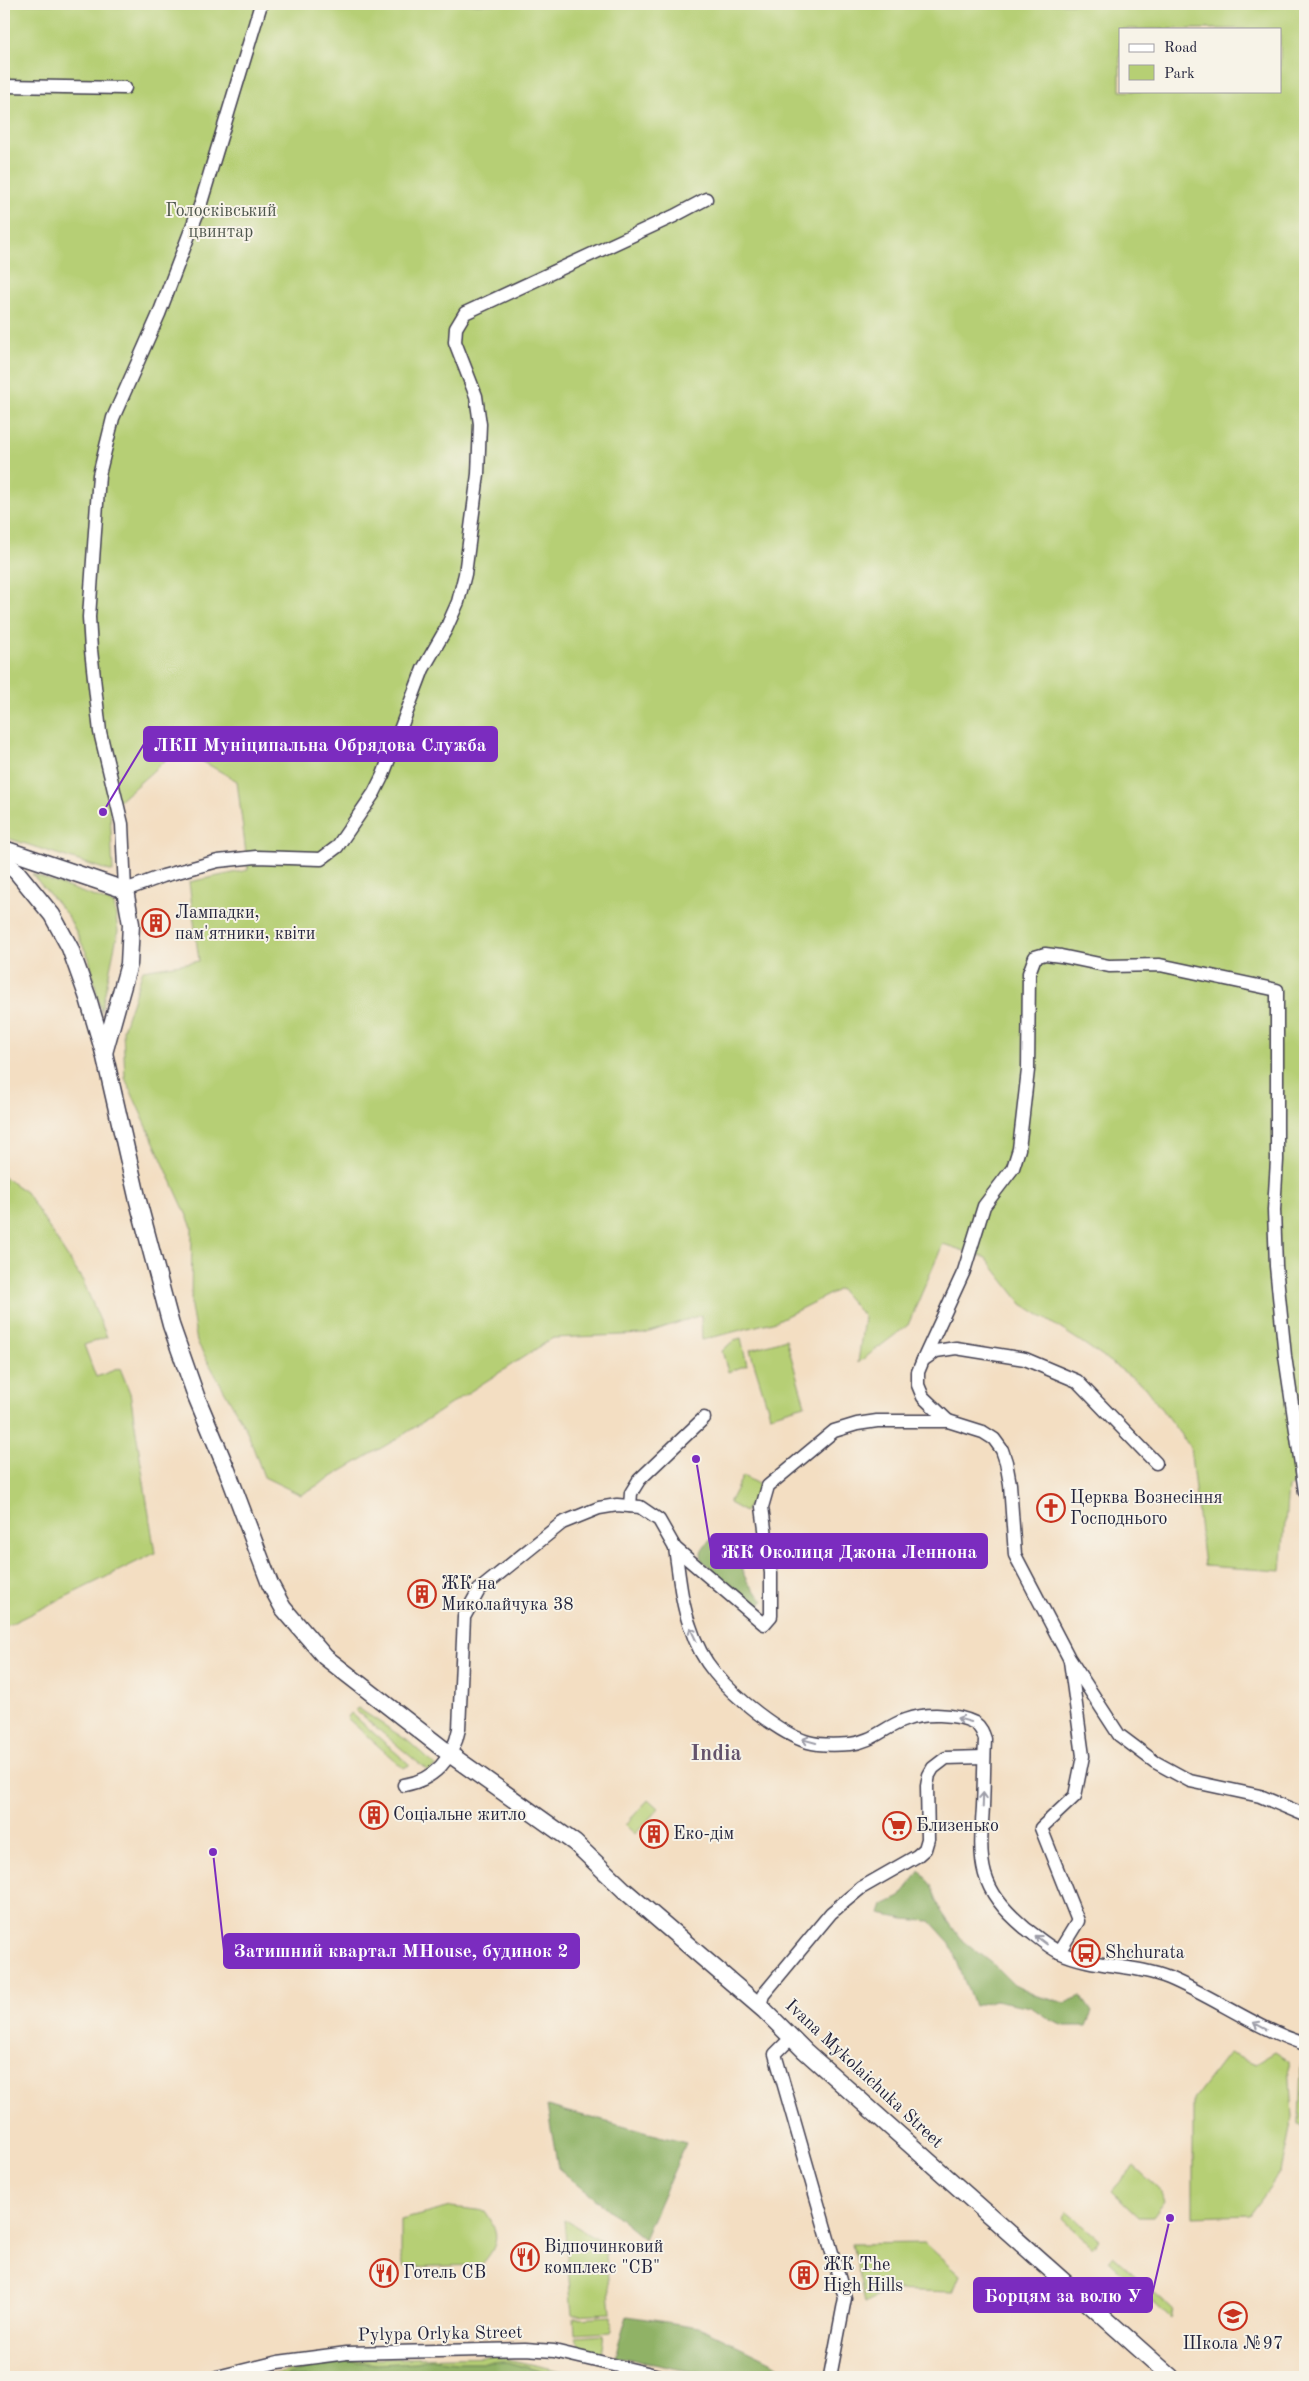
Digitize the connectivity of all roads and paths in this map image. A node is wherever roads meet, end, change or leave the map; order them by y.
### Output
1 (262, 4) edge
2 (4, 86) edge
3 (124, 88) dead end
4 (706, 199) dead end
5 (4, 849) edge
6 (4, 862) edge
7 (125, 890) junction
8 (104, 1053) junction
9 (923, 1360) junction
10 (704, 1418) dead end
11 (948, 1422) junction
12 (1156, 1464) dead end
13 (1305, 1492) edge
14 (630, 1506) junction
15 (675, 1548) junction
16 (1069, 1658) junction
17 (450, 1755) junction
18 (984, 1757) junction
19 (404, 1785) dead end
20 (1305, 1815) edge
21 (1059, 1952) junction
22 (765, 2011) junction
23 (791, 2038) junction
24 (1305, 2044) edge
25 (216, 2377) edge
26 (664, 2377) edge
27 (830, 2377) edge
28 (1171, 2377) edge

1 - 7 street
2 - 3 street
4 - 7 street
5 - 7 street
6 - 8 street
7 - 8 street
8 - 17 street
9 - 11 street
9 - 12 street
9 - 13 street
10 - 14 street
11 - 15 street
11 - 16 street
14 - 15 street
14 - 17 street
18 -> 15 street
16 - 20 street
16 - 21 street
17 - 19 street
17 - 22 street
21 -> 18 street
18 - 22 street, Ivana Mykolaichuka Street
24 -> 21 street
22 - 23 street, Ivana Mykolaichuka Street
23 - 27 street
23 - 28 street, Ivana Mykolaichuka Street
25 - 26 street, Pylypa Orlyka Street

